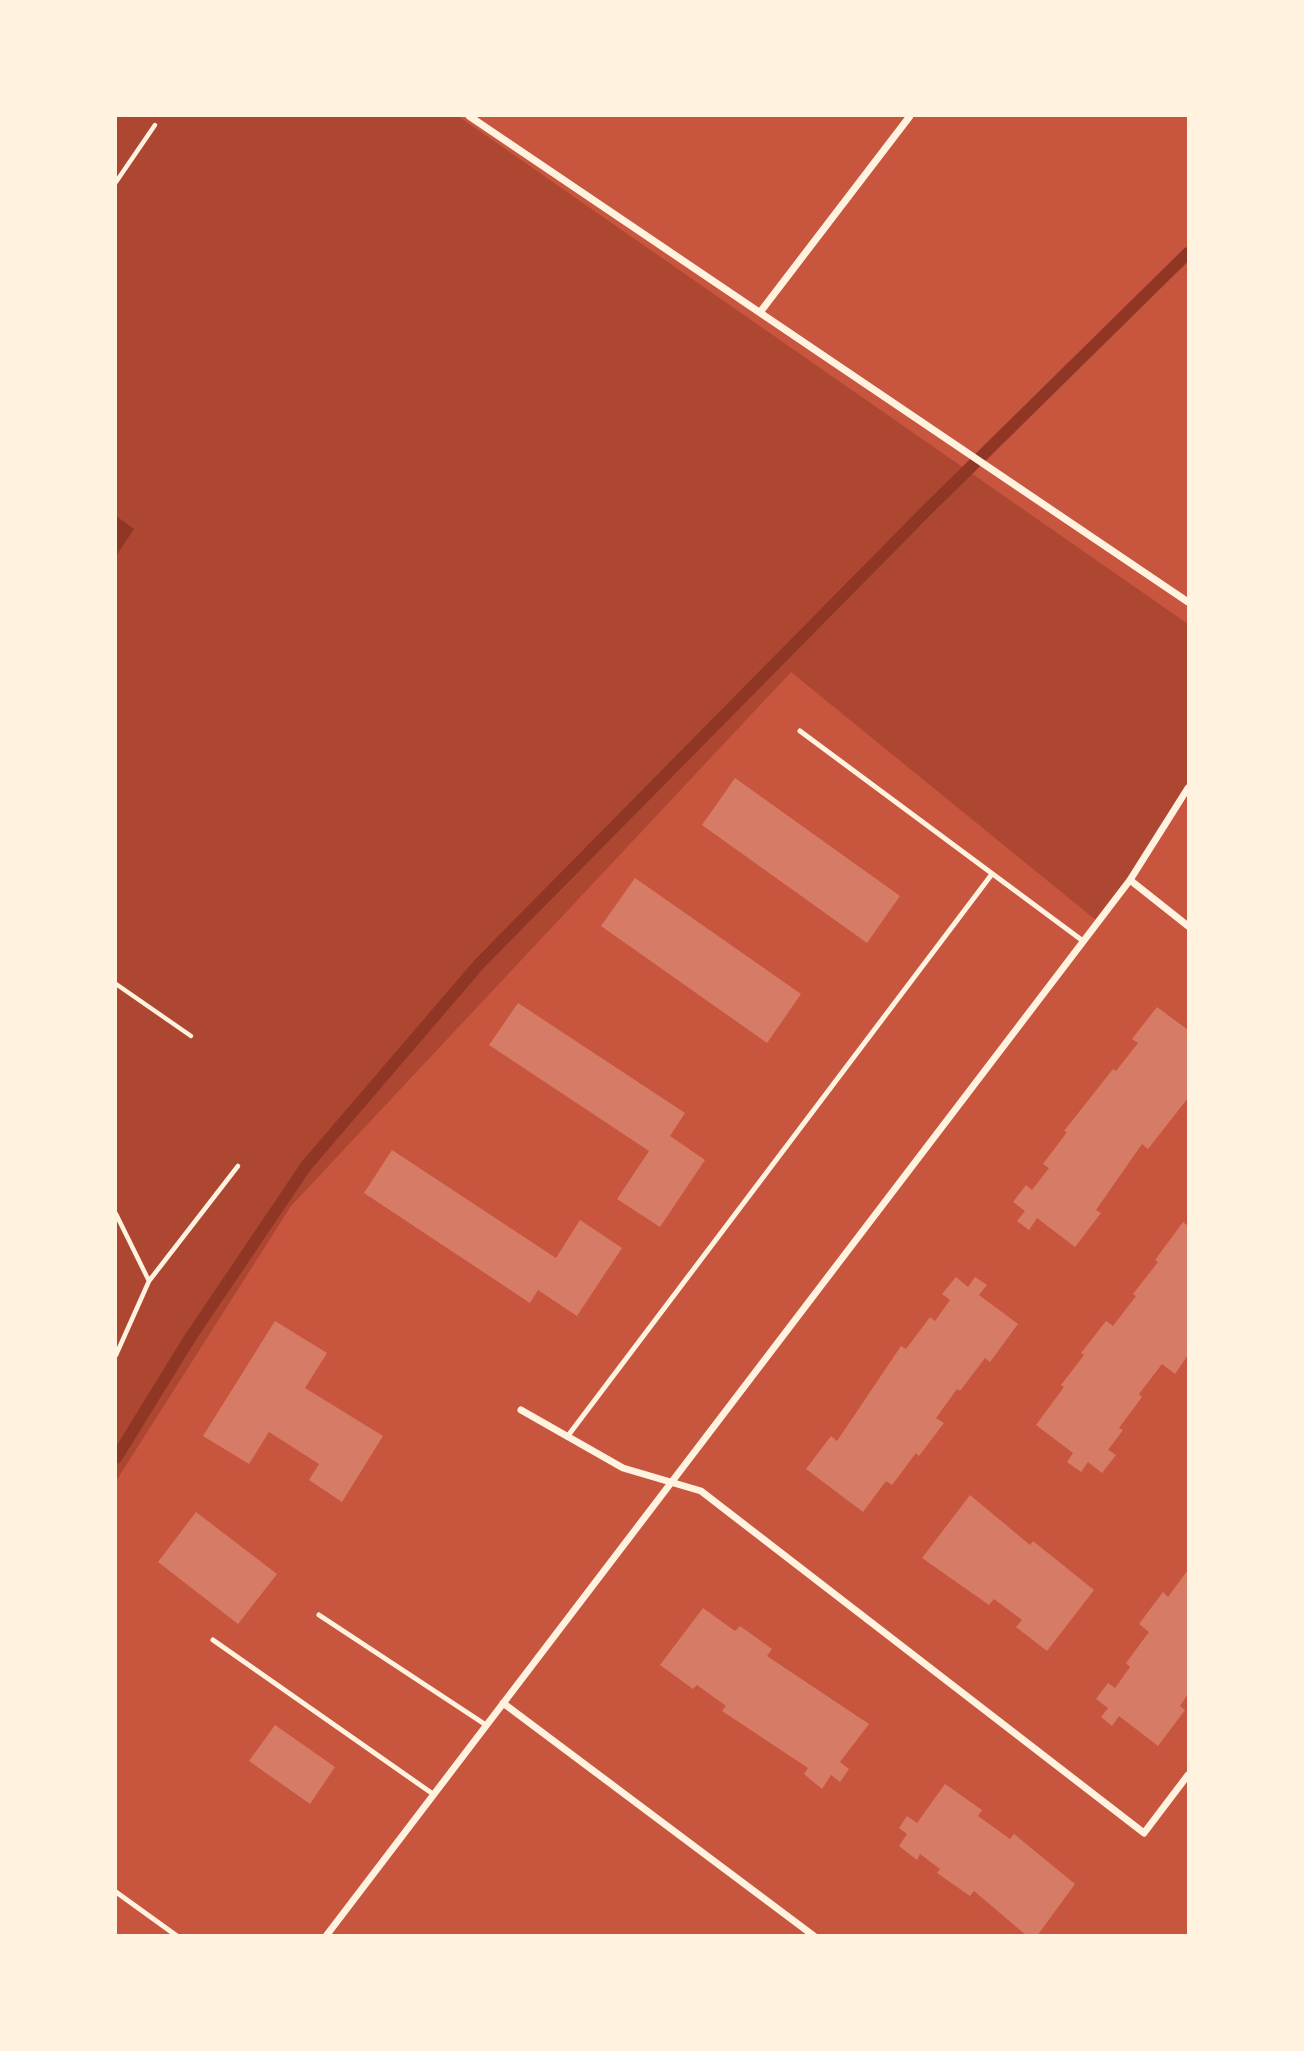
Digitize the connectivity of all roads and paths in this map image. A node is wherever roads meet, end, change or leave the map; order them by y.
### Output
1 (469, 116) edge
2 (910, 116) edge
3 (155, 125) dead end
4 (116, 182) edge
5 (761, 311) junction
6 (1188, 602) edge
7 (800, 731) dead end
8 (1188, 788) edge
9 (992, 874) junction
10 (1130, 880) junction
11 (1188, 926) edge
12 (1083, 941) junction
13 (116, 984) edge
14 (191, 1035) dead end
15 (238, 1166) dead end
16 (116, 1214) edge
17 (149, 1281) junction
18 (116, 1355) edge
19 (521, 1410) dead end
20 (567, 1437) junction
21 (671, 1482) junction
22 (319, 1615) dead end
23 (213, 1640) dead end
24 (503, 1703) junction
25 (486, 1725) junction
26 (1188, 1775) edge
27 (433, 1794) junction
28 (116, 1892) edge
29 (177, 1936) edge
30 (326, 1936) edge
31 (814, 1936) edge

1 - 5 street
2 - 5 street
3 - 4 path
5 - 6 street
7 - 9 lane
8 - 10 street
9 - 12 lane
9 - 20 lane
10 - 11 street
10 - 12 street
12 - 21 street
13 - 14 path
15 - 17 path
16 - 17 path
17 - 18 path
19 - 20 street
20 - 21 street
21 - 24 street
21 - 26 street
22 - 25 lane
23 - 27 lane
24 - 25 street
24 - 31 street
25 - 27 street
27 - 30 street
28 - 29 lane

